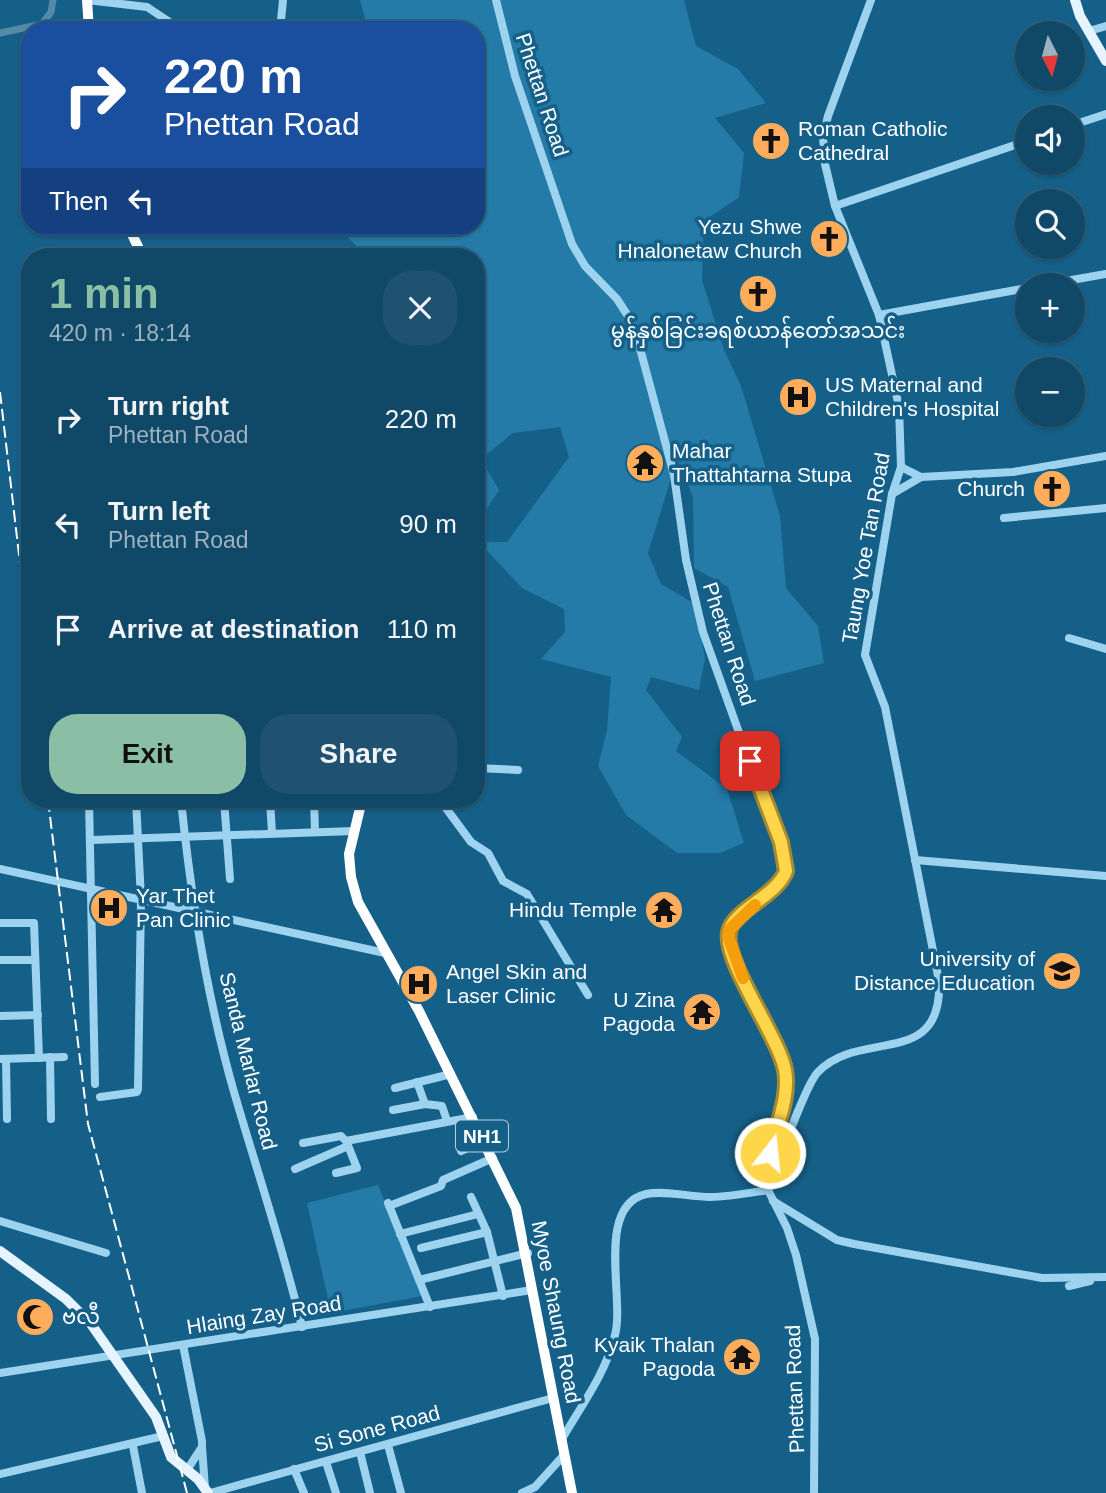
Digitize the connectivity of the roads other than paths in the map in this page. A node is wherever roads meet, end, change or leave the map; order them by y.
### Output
1 (87, 0) edge
2 (283, 0) edge
3 (496, 0) edge
4 (871, 0) edge
5 (1075, 0) edge
6 (88, 21) edge
7 (168, 21) edge
8 (281, 21) edge
9 (1106, 26) edge
10 (1089, 31) junction
11 (1106, 61) edge
12 (1106, 114) edge
13 (1085, 121) edge
14 (1015, 145) edge
15 (835, 206) junction
16 (1106, 274) edge
17 (1085, 278) edge
18 (1015, 290) edge
19 (879, 315) junction
20 (1106, 456) edge
21 (901, 467) junction
22 (921, 477) junction
23 (892, 494) junction
24 (1106, 508) edge
25 (1004, 518) dead end
26 (1069, 638) dead end
27 (1106, 649) edge
28 (485, 768) edge
29 (518, 770) dead end
30 (90, 808) edge
31 (136, 808) edge
32 (182, 808) edge
33 (224, 808) edge
34 (270, 808) edge
35 (314, 808) edge
36 (360, 808) edge
37 (446, 808) edge
38 (354, 831) junction
39 (315, 832) junction
40 (225, 833) junction
41 (272, 833) junction
42 (184, 836) junction
43 (138, 838) junction
44 (92, 840) junction
45 (915, 860) junction
46 (0, 869) edge
47 (1106, 876) edge
48 (230, 879) dead end
49 (92, 890) junction
50 (141, 899) junction
51 (194, 910) junction
52 (0, 923) edge
53 (385, 953) junction
54 (0, 960) edge
55 (36, 960) junction
56 (588, 995) dead end
57 (38, 1015) junction
58 (0, 1016) edge
59 (50, 1057) junction
60 (64, 1057) dead end
61 (39, 1058) junction
62 (3, 1059) edge
63 (451, 1074) junction
64 (417, 1082) junction
65 (95, 1084) dead end
66 (395, 1088) dead end
67 (100, 1097) dead end
68 (425, 1104) junction
69 (393, 1110) dead end
70 (473, 1117) junction
71 (51, 1118) dead end
72 (7, 1119) dead end
73 (447, 1121) junction
74 (485, 1140) junction
75 (303, 1143) dead end
76 (347, 1143) junction
77 (461, 1151) dead end
78 (493, 1158) junction
79 (295, 1169) dead end
80 (336, 1173) dead end
81 (768, 1190) junction
82 (471, 1197) dead end
83 (773, 1201) junction
84 (478, 1214) junction
85 (0, 1221) edge
86 (487, 1232) junction
87 (400, 1234) junction
88 (421, 1248) dead end
89 (0, 1251) edge
90 (106, 1253) dead end
91 (528, 1253) junction
92 (495, 1262) junction
93 (1106, 1277) edge
94 (419, 1280) junction
95 (1069, 1286) dead end
96 (532, 1290) junction
97 (503, 1296) junction
98 (430, 1307) junction
99 (302, 1327) junction
100 (183, 1345) junction
101 (115, 1355) junction
102 (0, 1373) edge
103 (553, 1398) junction
104 (163, 1436) junction
105 (562, 1438) junction
106 (388, 1445) junction
107 (133, 1446) junction
108 (202, 1447) junction
109 (360, 1452) junction
110 (564, 1455) junction
111 (326, 1462) junction
112 (187, 1469) junction
113 (294, 1469) junction
114 (0, 1474) edge
115 (208, 1491) edge
116 (142, 1493) edge
117 (304, 1493) edge
118 (336, 1493) edge
119 (370, 1493) edge
120 (401, 1493) edge
121 (522, 1493) edge
122 (572, 1493) edge
123 (814, 1493) edge

1 - 6 highway
1 - 7 street
2 - 8 street
3 - 81 street, Phettan Road
4 - 15 street, Taung Yoe Tan Road
5 - 10 main road
9 - 10 street
10 - 11 main road
12 - 13 street
14 - 15 street
15 - 19 street, Taung Yoe Tan Road
16 - 17 street
18 - 19 street
19 - 21 street, Taung Yoe Tan Road
20 - 22 street
21 - 22 street
21 - 23 street, Taung Yoe Tan Road
22 - 23 street
23 - 45 street, Taung Yoe Tan Road
24 - 25 street
26 - 27 street
28 - 29 street
30 - 44 street
31 - 43 street
32 - 42 street, Sanda Marlar Road
33 - 40 street
34 - 41 street
35 - 39 street
36 - 38 highway, Myoe Shaung Road / NH1
37 - 56 street
38 - 39 street
38 - 53 highway, Myoe Shaung Road / NH1
39 - 41 street
40 - 41 street
40 - 42 street
40 - 48 street
42 - 43 street
42 - 51 street, Sanda Marlar Road
43 - 44 street
43 - 50 street
44 - 49 street
45 - 47 street
45 - 81 street, Taung Yoe Tan Road
46 - 49 street
49 - 50 street
49 - 65 street
50 - 51 street
50 - 67 street
51 - 53 street
51 - 99 street, Sanda Marlar Road
52 - 55 street
53 - 63 highway, Myoe Shaung Road / NH1
54 - 55 street
55 - 57 street
57 - 58 street
57 - 61 street
59 - 60 street
59 - 61 street
59 - 71 street
61 - 62 street
62 - 72 street
63 - 64 street
63 - 70 highway, Myoe Shaung Road / NH1
64 - 66 street
64 - 68 street
68 - 69 street
68 - 73 street
70 - 73 street
70 - 74 highway, Myoe Shaung Road / NH1
73 - 76 street
74 - 77 street
74 - 78 highway, Myoe Shaung Road / NH1
75 - 76 street
76 - 79 street
76 - 80 street
78 - 87 street
78 - 91 highway, Myoe Shaung Road / NH1
81 - 83 street, Phettan Road
81 - 105 street
82 - 84 street
83 - 93 street
83 - 123 street, Phettan Road
84 - 86 street
84 - 87 street
85 - 90 street
86 - 88 street
86 - 92 street
87 - 94 street
89 - 101 main road
91 - 92 street
91 - 96 highway, Myoe Shaung Road / NH1
92 - 94 street
92 - 97 street
93 - 95 street
94 - 98 street
96 - 97 street, Hlaing Zay Road
96 - 103 highway, Myoe Shaung Road / NH1
97 - 98 street, Hlaing Zay Road
98 - 99 street, Hlaing Zay Road
99 - 100 street, Hlaing Zay Road
100 - 101 street, Hlaing Zay Road
100 - 108 street
101 - 102 street, Hlaing Zay Road
101 - 104 main road
103 - 105 highway, Myoe Shaung Road / NH1
103 - 106 street, Si Sone Road
104 - 107 street
104 - 112 main road
105 - 110 highway, Myoe Shaung Road / NH1
106 - 109 street, Si Sone Road
106 - 120 street
107 - 114 street
107 - 116 street
108 - 112 street
108 - 115 street
109 - 111 street, Si Sone Road
109 - 119 street
110 - 121 street
110 - 122 highway, Myoe Shaung Road / NH1
111 - 113 street, Si Sone Road
111 - 118 street
112 - 115 main road
113 - 115 street, Si Sone Road
113 - 117 street

